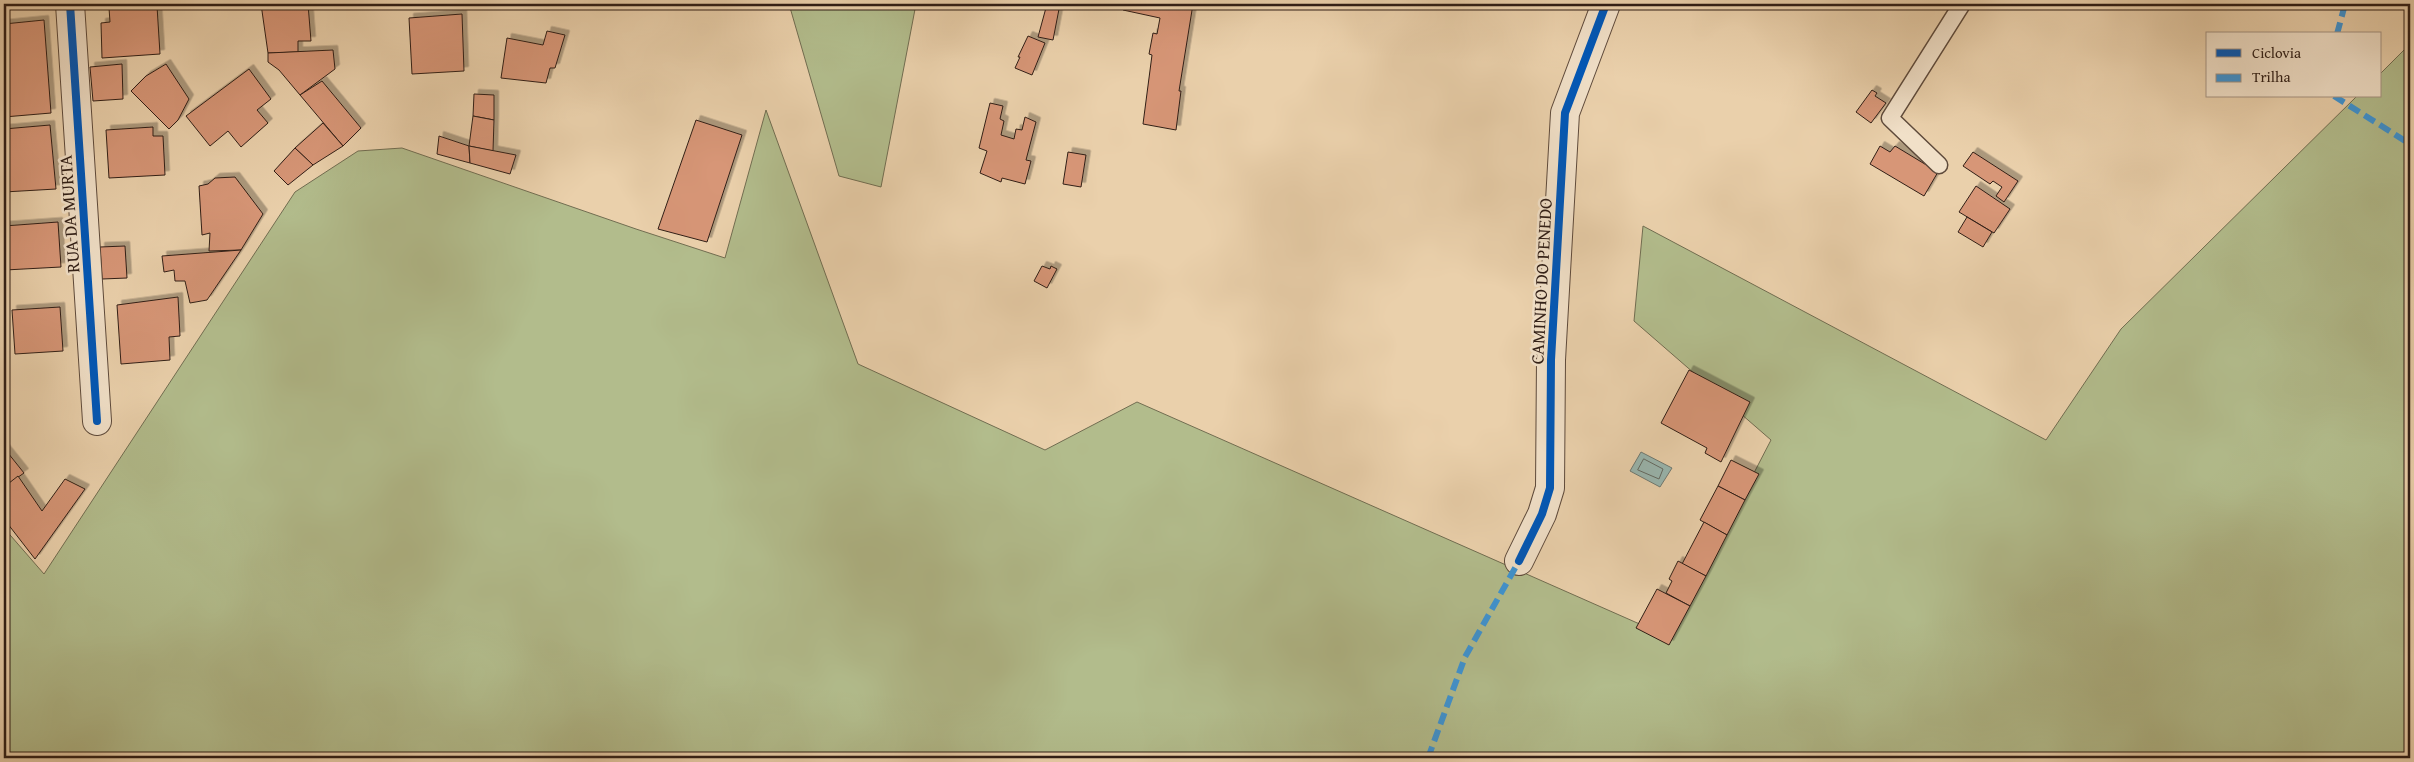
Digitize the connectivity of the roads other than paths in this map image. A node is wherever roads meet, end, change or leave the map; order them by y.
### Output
1 (70, 4) edge
2 (1606, 4) edge
3 (1962, 4) edge
4 (1939, 165) dead end
5 (97, 421) dead end
6 (1519, 561) dead end

1 - 5 street, RUA DA MURTA
2 - 6 street, CAMINHO DO PENEDO
3 - 4 lane

